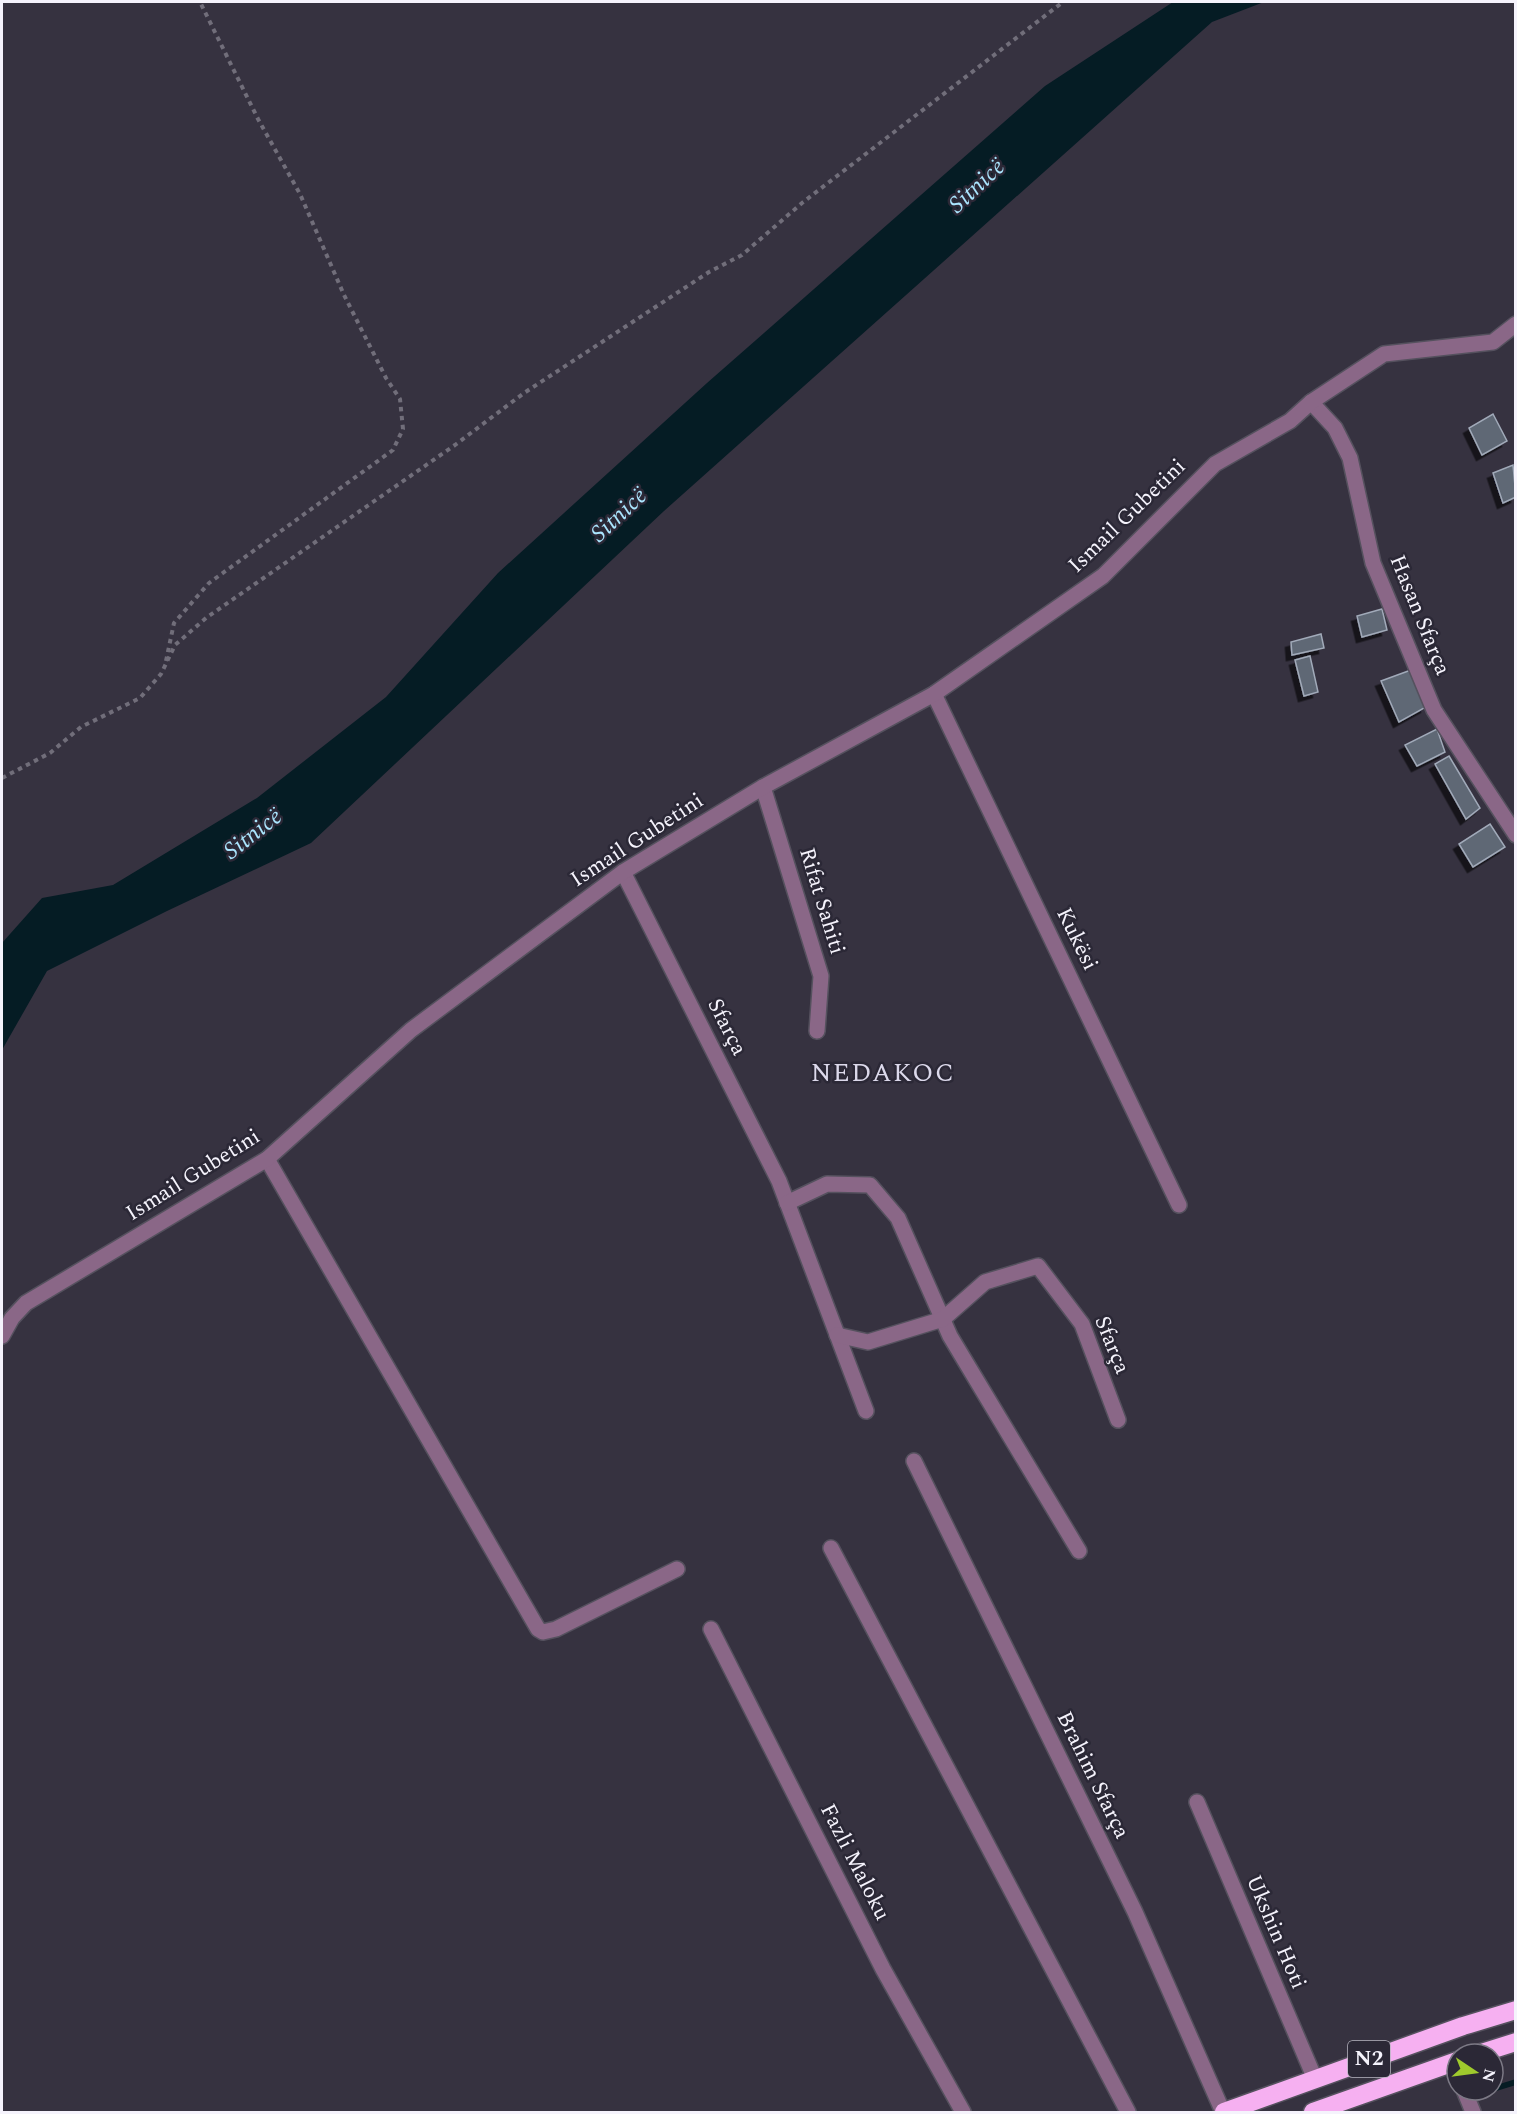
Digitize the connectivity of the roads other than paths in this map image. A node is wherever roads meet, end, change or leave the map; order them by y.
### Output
1 (1515, 324) edge
2 (1311, 402) junction
3 (934, 694) junction
4 (763, 787) junction
5 (1515, 835) edge
6 (623, 872) junction
7 (817, 1031) dead end
8 (267, 1159) junction
9 (787, 1203) junction
10 (1179, 1204) dead end
11 (943, 1319) junction
12 (837, 1335) junction
13 (2, 1336) edge
14 (866, 1411) dead end
15 (1118, 1420) dead end
16 (914, 1461) dead end
17 (831, 1548) dead end
18 (1079, 1551) dead end
19 (677, 1569) dead end
20 (711, 1629) dead end
21 (1197, 1802) dead end
22 (1515, 2010) edge
23 (1445, 2070) edge
24 (1315, 2079) junction
25 (963, 2112) edge
26 (1128, 2112) edge
27 (1223, 2112) edge
28 (1313, 2112) edge

1 - 2 street, Ismail Gubetini
2 - 3 street, Ismail Gubetini
2 - 5 street, Hasan Sfarça
3 - 4 street, Ismail Gubetini
3 - 10 street, Kukësi
4 - 6 street, Ismail Gubetini
4 - 7 street, Rifat Sahiti
6 - 8 street, Ismail Gubetini
6 - 9 street, Sfarça
8 - 13 street, Ismail Gubetini
8 - 19 street
9 - 11 street
9 - 12 street, Sfarça
11 - 12 street, Sfarça
11 - 15 street, Sfarça
11 - 18 street
12 - 14 street, Sfarça
16 - 27 street, Brahim Sfarça
17 - 26 street
20 - 25 street, Fazli Maloku
21 - 24 street, Ukshin Hoti
22 - 24 highway, N2
23 - 28 highway, N2
24 - 27 highway, N2

